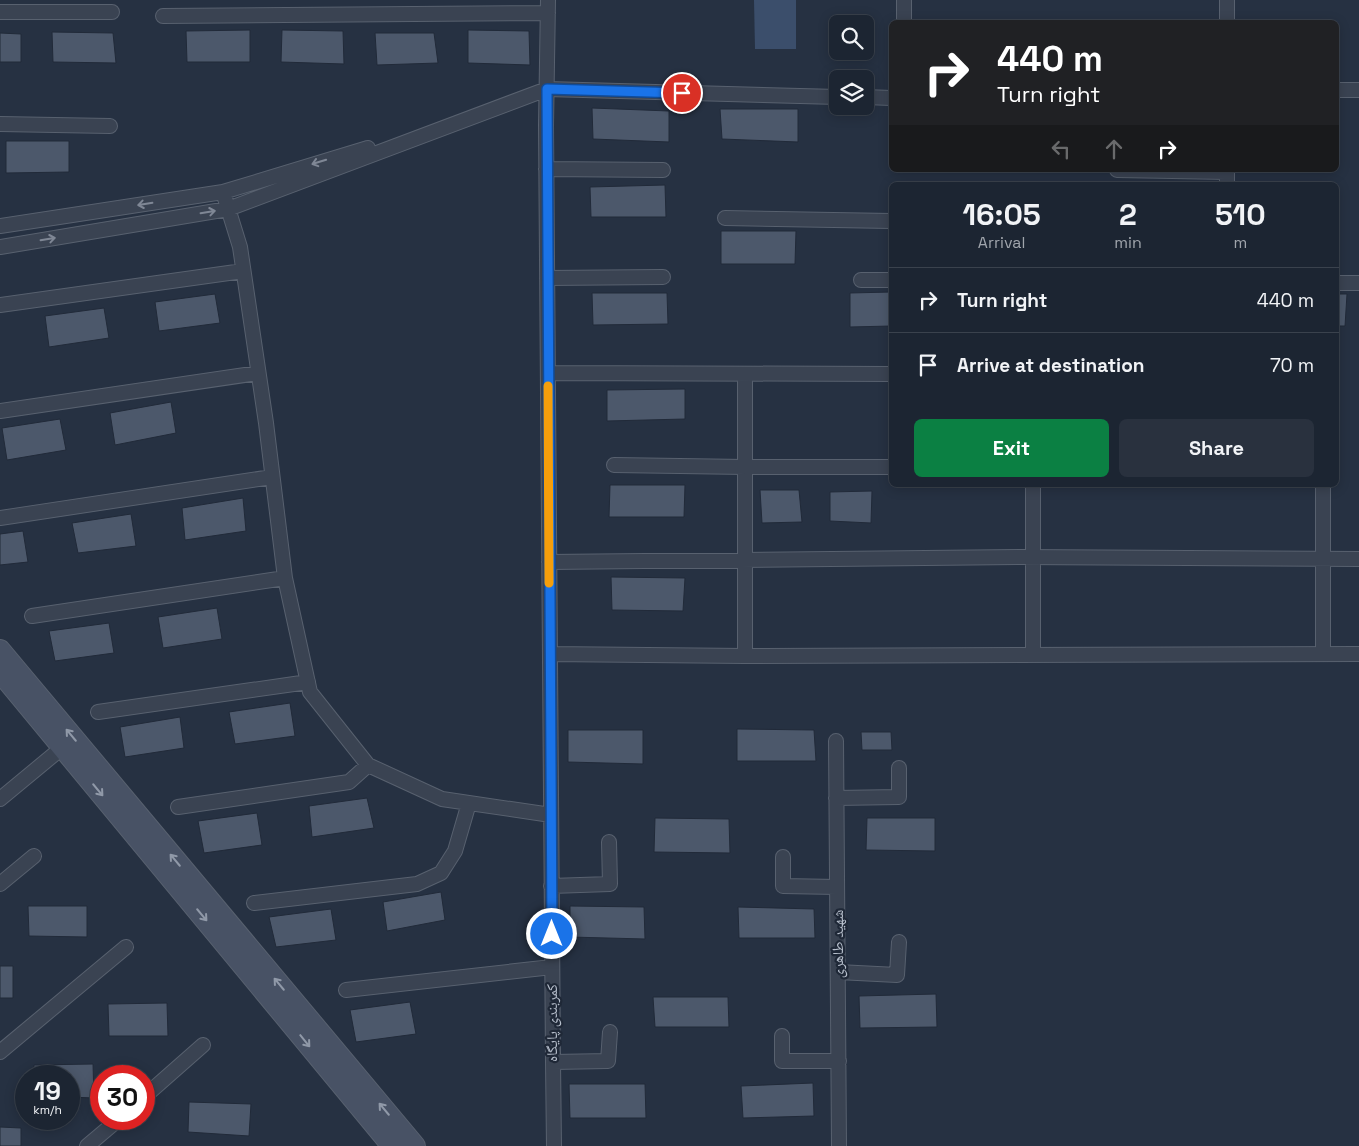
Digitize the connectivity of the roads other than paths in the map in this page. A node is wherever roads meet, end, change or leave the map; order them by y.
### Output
1 (904, 0) edge
2 (1227, 0) edge
3 (548, 7) edge
4 (0, 12) edge
5 (112, 12) dead end
6 (163, 16) dead end
7 (904, 20) edge
8 (1227, 20) edge
9 (547, 86) junction
10 (1339, 90) edge
11 (1359, 90) edge
12 (829, 97) edge
13 (874, 97) edge
14 (889, 98) edge
15 (0, 124) edge
16 (110, 126) dead end
17 (546, 169) junction
18 (663, 170) dead end
19 (1154, 172) edge
20 (1227, 176) edge
21 (224, 192) junction
22 (228, 209) junction
23 (725, 218) dead end
24 (889, 220) edge
25 (0, 226) edge
26 (0, 247) edge
27 (243, 271) junction
28 (663, 277) dead end
29 (547, 278) junction
30 (861, 280) dead end
31 (889, 280) edge
32 (1339, 283) edge
33 (1359, 283) edge
34 (0, 305) edge
35 (258, 373) junction
36 (548, 373) junction
37 (745, 374) junction
38 (889, 374) edge
39 (0, 411) edge
40 (614, 465) dead end
41 (745, 467) junction
42 (889, 467) edge
43 (272, 477) junction
44 (1033, 487) edge
45 (1323, 487) edge
46 (0, 518) edge
47 (1034, 557) junction
48 (1323, 559) junction
49 (1359, 559) edge
50 (746, 560) junction
51 (549, 562) junction
52 (285, 578) junction
53 (32, 616) dead end
54 (0, 650) edge
55 (550, 654) junction
56 (1034, 654) junction
57 (1323, 654) junction
58 (1359, 654) edge
59 (745, 656) junction
60 (0, 672) edge
61 (308, 682) junction
62 (98, 712) dead end
63 (836, 741) dead end
64 (63, 747) junction
65 (368, 765) junction
66 (899, 768) dead end
67 (0, 798) edge
68 (836, 798) junction
69 (469, 803) junction
70 (178, 807) dead end
71 (551, 815) junction
72 (609, 842) dead end
73 (34, 856) dead end
74 (783, 857) dead end
75 (0, 884) edge
76 (551, 886) junction
77 (837, 887) junction
78 (254, 904) dead end
79 (899, 942) dead end
80 (126, 947) dead end
81 (552, 967) junction
82 (838, 972) junction
83 (346, 990) dead end
84 (610, 1032) dead end
85 (782, 1036) dead end
86 (203, 1045) dead end
87 (0, 1052) edge
88 (839, 1061) junction
89 (552, 1062) junction
90 (155, 1087) edge
91 (106, 1130) edge
92 (88, 1146) edge
93 (392, 1146) edge
94 (415, 1146) edge
95 (554, 1146) edge
96 (839, 1146) edge

1 - 7 street
2 - 8 street
3 - 6 street
3 - 9 street, کمربندی پایگاه
4 - 5 street
9 - 12 street
9 - 17 street, کمربندی پایگاه
9 -> 21 street
9 - 22 street
10 - 11 street
13 - 14 street
15 - 16 street
17 - 18 street
17 - 29 street, کمربندی پایگاه
19 - 20 street
21 - 22 street
21 -> 25 street
26 -> 22 street
22 - 27 street
23 - 24 street
27 - 34 street
27 - 35 street
28 - 29 street
29 - 36 street, کمربندی پایگاه
30 - 31 street
32 - 33 street
35 - 39 street
35 - 43 street
36 - 37 street
36 - 51 street, کمربندی پایگاه
37 - 38 street
37 - 41 street
40 - 41 street
41 - 42 street
41 - 50 street
43 - 46 street
43 - 52 street
44 - 47 street
45 - 48 street
47 - 48 street
47 - 50 street
47 - 56 street
48 - 49 street
48 - 57 street
50 - 51 street
50 - 59 street
51 - 55 street, کمربندی پایگاه
52 - 53 street
52 - 61 street
94 -> 54 street
55 - 59 street
55 - 71 street, کمربندی پایگاه
56 - 57 street
56 - 59 street
57 - 58 street
60 - 64 street
61 - 62 street
61 - 65 street
63 - 68 street, شهید طاهری
64 - 67 street
64 -> 93 street
65 - 69 street
65 - 70 street
66 - 68 street
68 - 77 street, شهید طاهری
69 - 71 street
69 - 78 street
71 - 76 street, کمربندی پایگاه
72 - 76 street
73 - 75 street
74 - 77 street
76 - 81 street, کمربندی پایگاه
77 - 82 street, شهید طاهری
79 - 82 street
80 - 87 street
81 - 83 street
81 - 89 street, کمربندی پایگاه
82 - 88 street, شهید طاهری
84 - 89 street
85 - 88 street
86 - 90 street
88 - 96 street, شهید طاهری
89 - 95 street, کمربندی پایگاه
91 - 92 street

